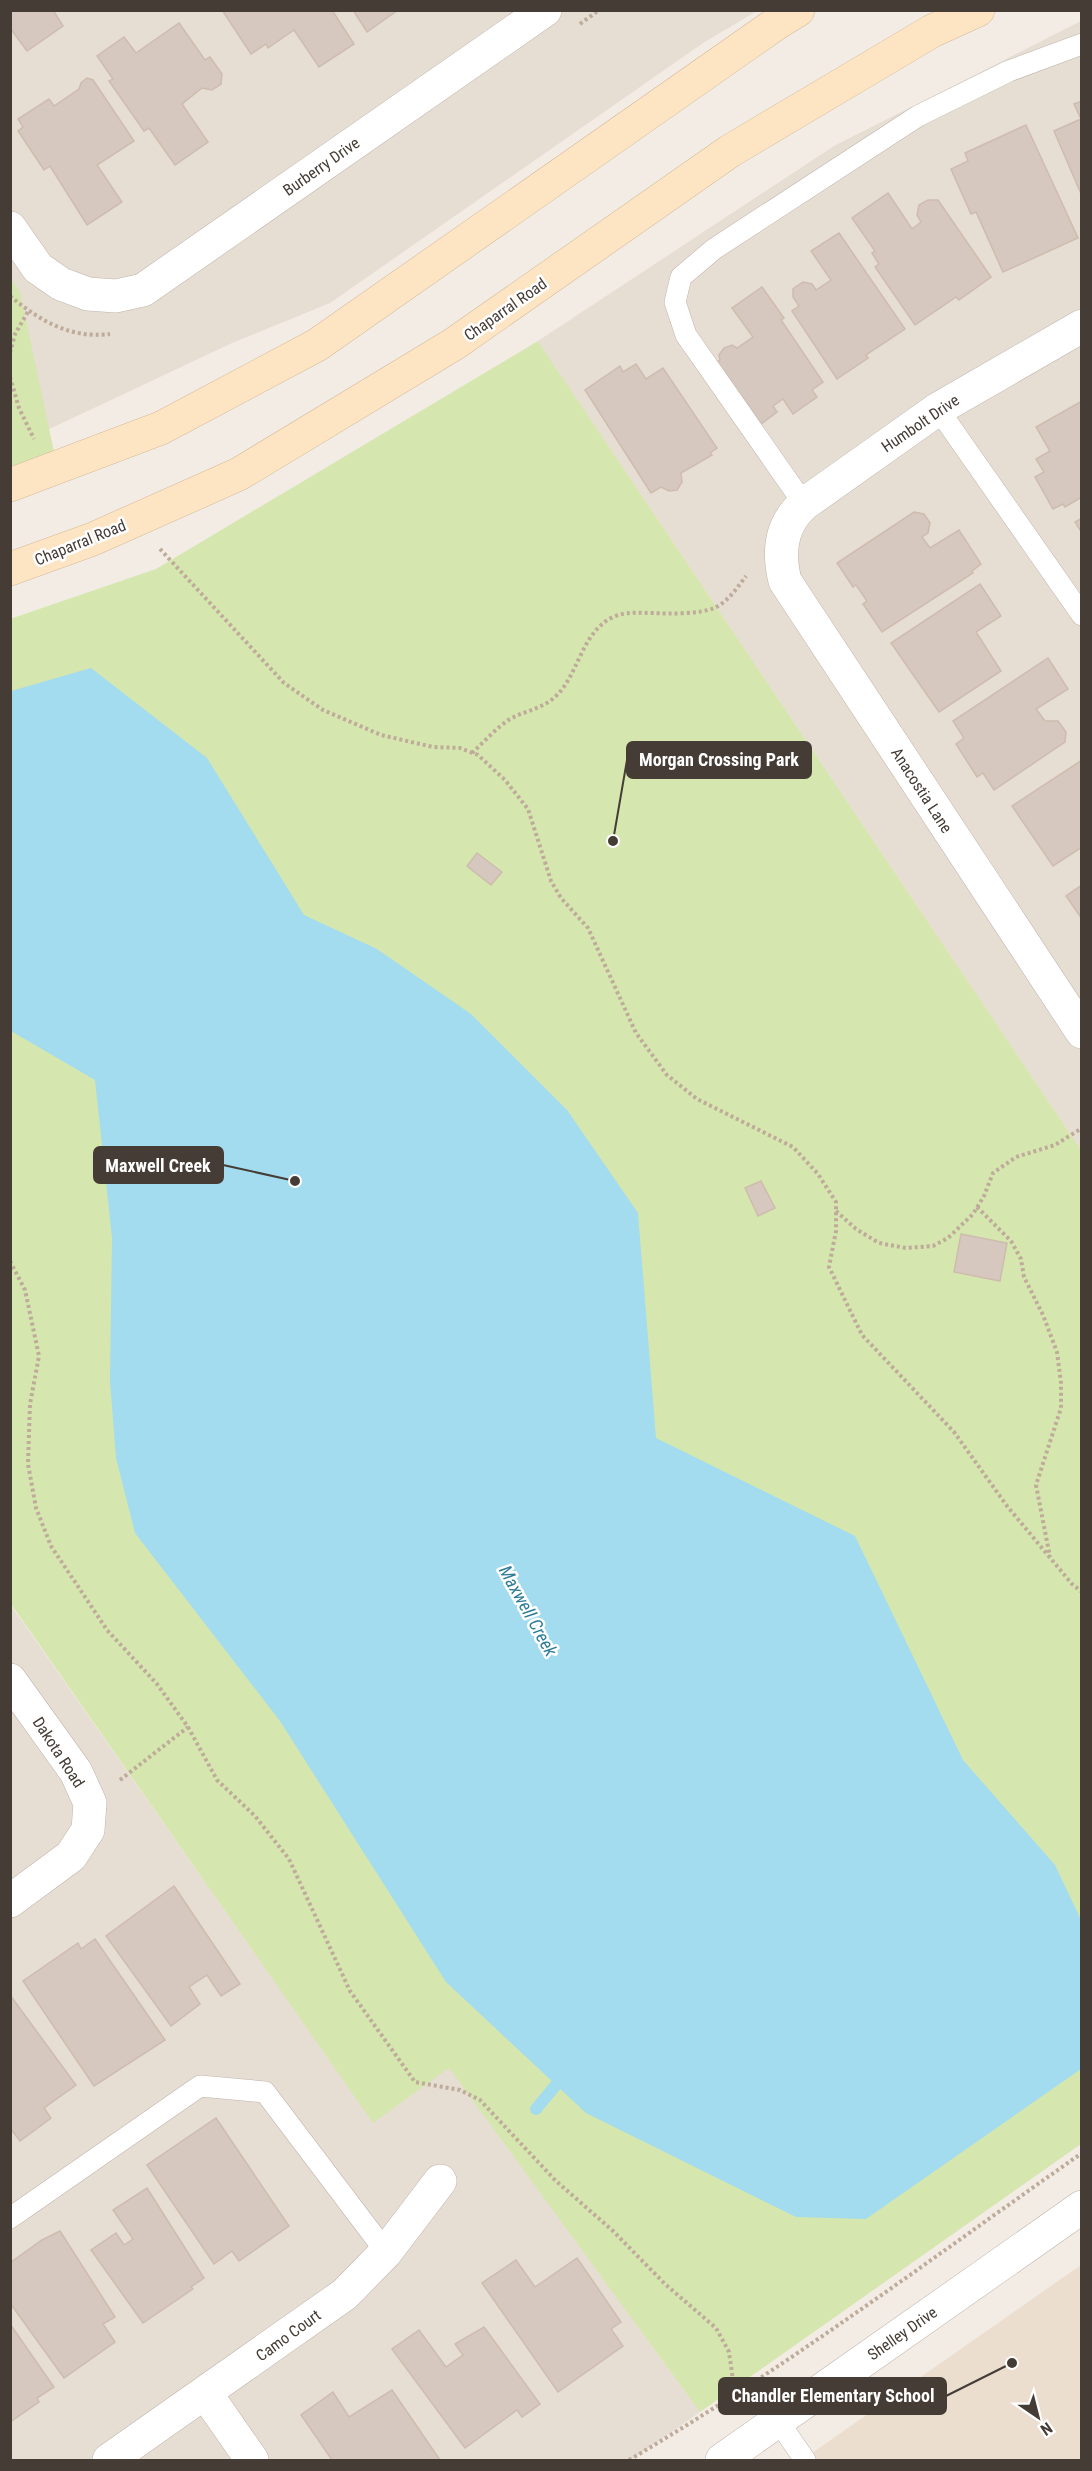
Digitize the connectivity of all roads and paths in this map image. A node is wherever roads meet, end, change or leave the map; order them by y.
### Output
1 (545, 10) edge
2 (798, 10) edge
3 (978, 10) edge
4 (1082, 44) edge
5 (10, 228) edge
6 (54, 280) junction
7 (1082, 326) edge
8 (10, 353) edge
9 (10, 377) edge
10 (938, 409) junction
11 (35, 442) dead end
12 (10, 485) edge
13 (804, 504) junction
14 (156, 544) dead end
15 (780, 553) junction
16 (10, 569) edge
17 (1082, 615) edge
18 (472, 753) junction
19 (1082, 1032) edge
20 (1082, 1128) edge
21 (977, 1207) junction
22 (836, 1211) junction
23 (10, 1261) edge
24 (1050, 1558) junction
25 (1082, 1592) edge
26 (10, 1680) edge
27 (188, 1727) junction
28 (89, 1816) junction
29 (10, 1900) edge
30 (1082, 2153) edge
31 (440, 2181) dead end
32 (1082, 2206) edge
33 (10, 2218) edge
34 (386, 2252) junction
35 (206, 2394) junction
36 (735, 2394) junction
37 (778, 2421) junction
38 (110, 2460) edge
39 (252, 2460) edge
40 (629, 2460) edge
41 (722, 2460) edge
42 (806, 2460) edge

1 - 6 street, Burberry Drive
2 - 12 main road
3 - 16 main road, Chaparral Road
4 - 13 lane
5 - 6 street
6 - 8 path
7 - 10 street, Humbolt Drive
9 - 11 path
10 - 13 street, Humbolt Drive
10 - 17 lane
13 - 15 street, Humbolt Drive
14 - 18 path
15 - 18 path
15 - 19 street, Anacostia Lane
18 - 22 path
20 - 21 path
21 - 22 path
21 - 24 path
22 - 24 path
23 - 27 path
24 - 25 path
26 - 28 street, Dakota Road
27 - 28 path
27 - 36 path
28 - 29 street
30 - 36 path
31 - 34 street, Camo Court
32 - 37 street, Shelley Drive
33 - 34 lane
34 - 35 street, Camo Court
35 - 38 street, Camo Court
35 - 39 street
36 - 40 path
37 - 41 street, Shelley Drive
37 - 42 lane

